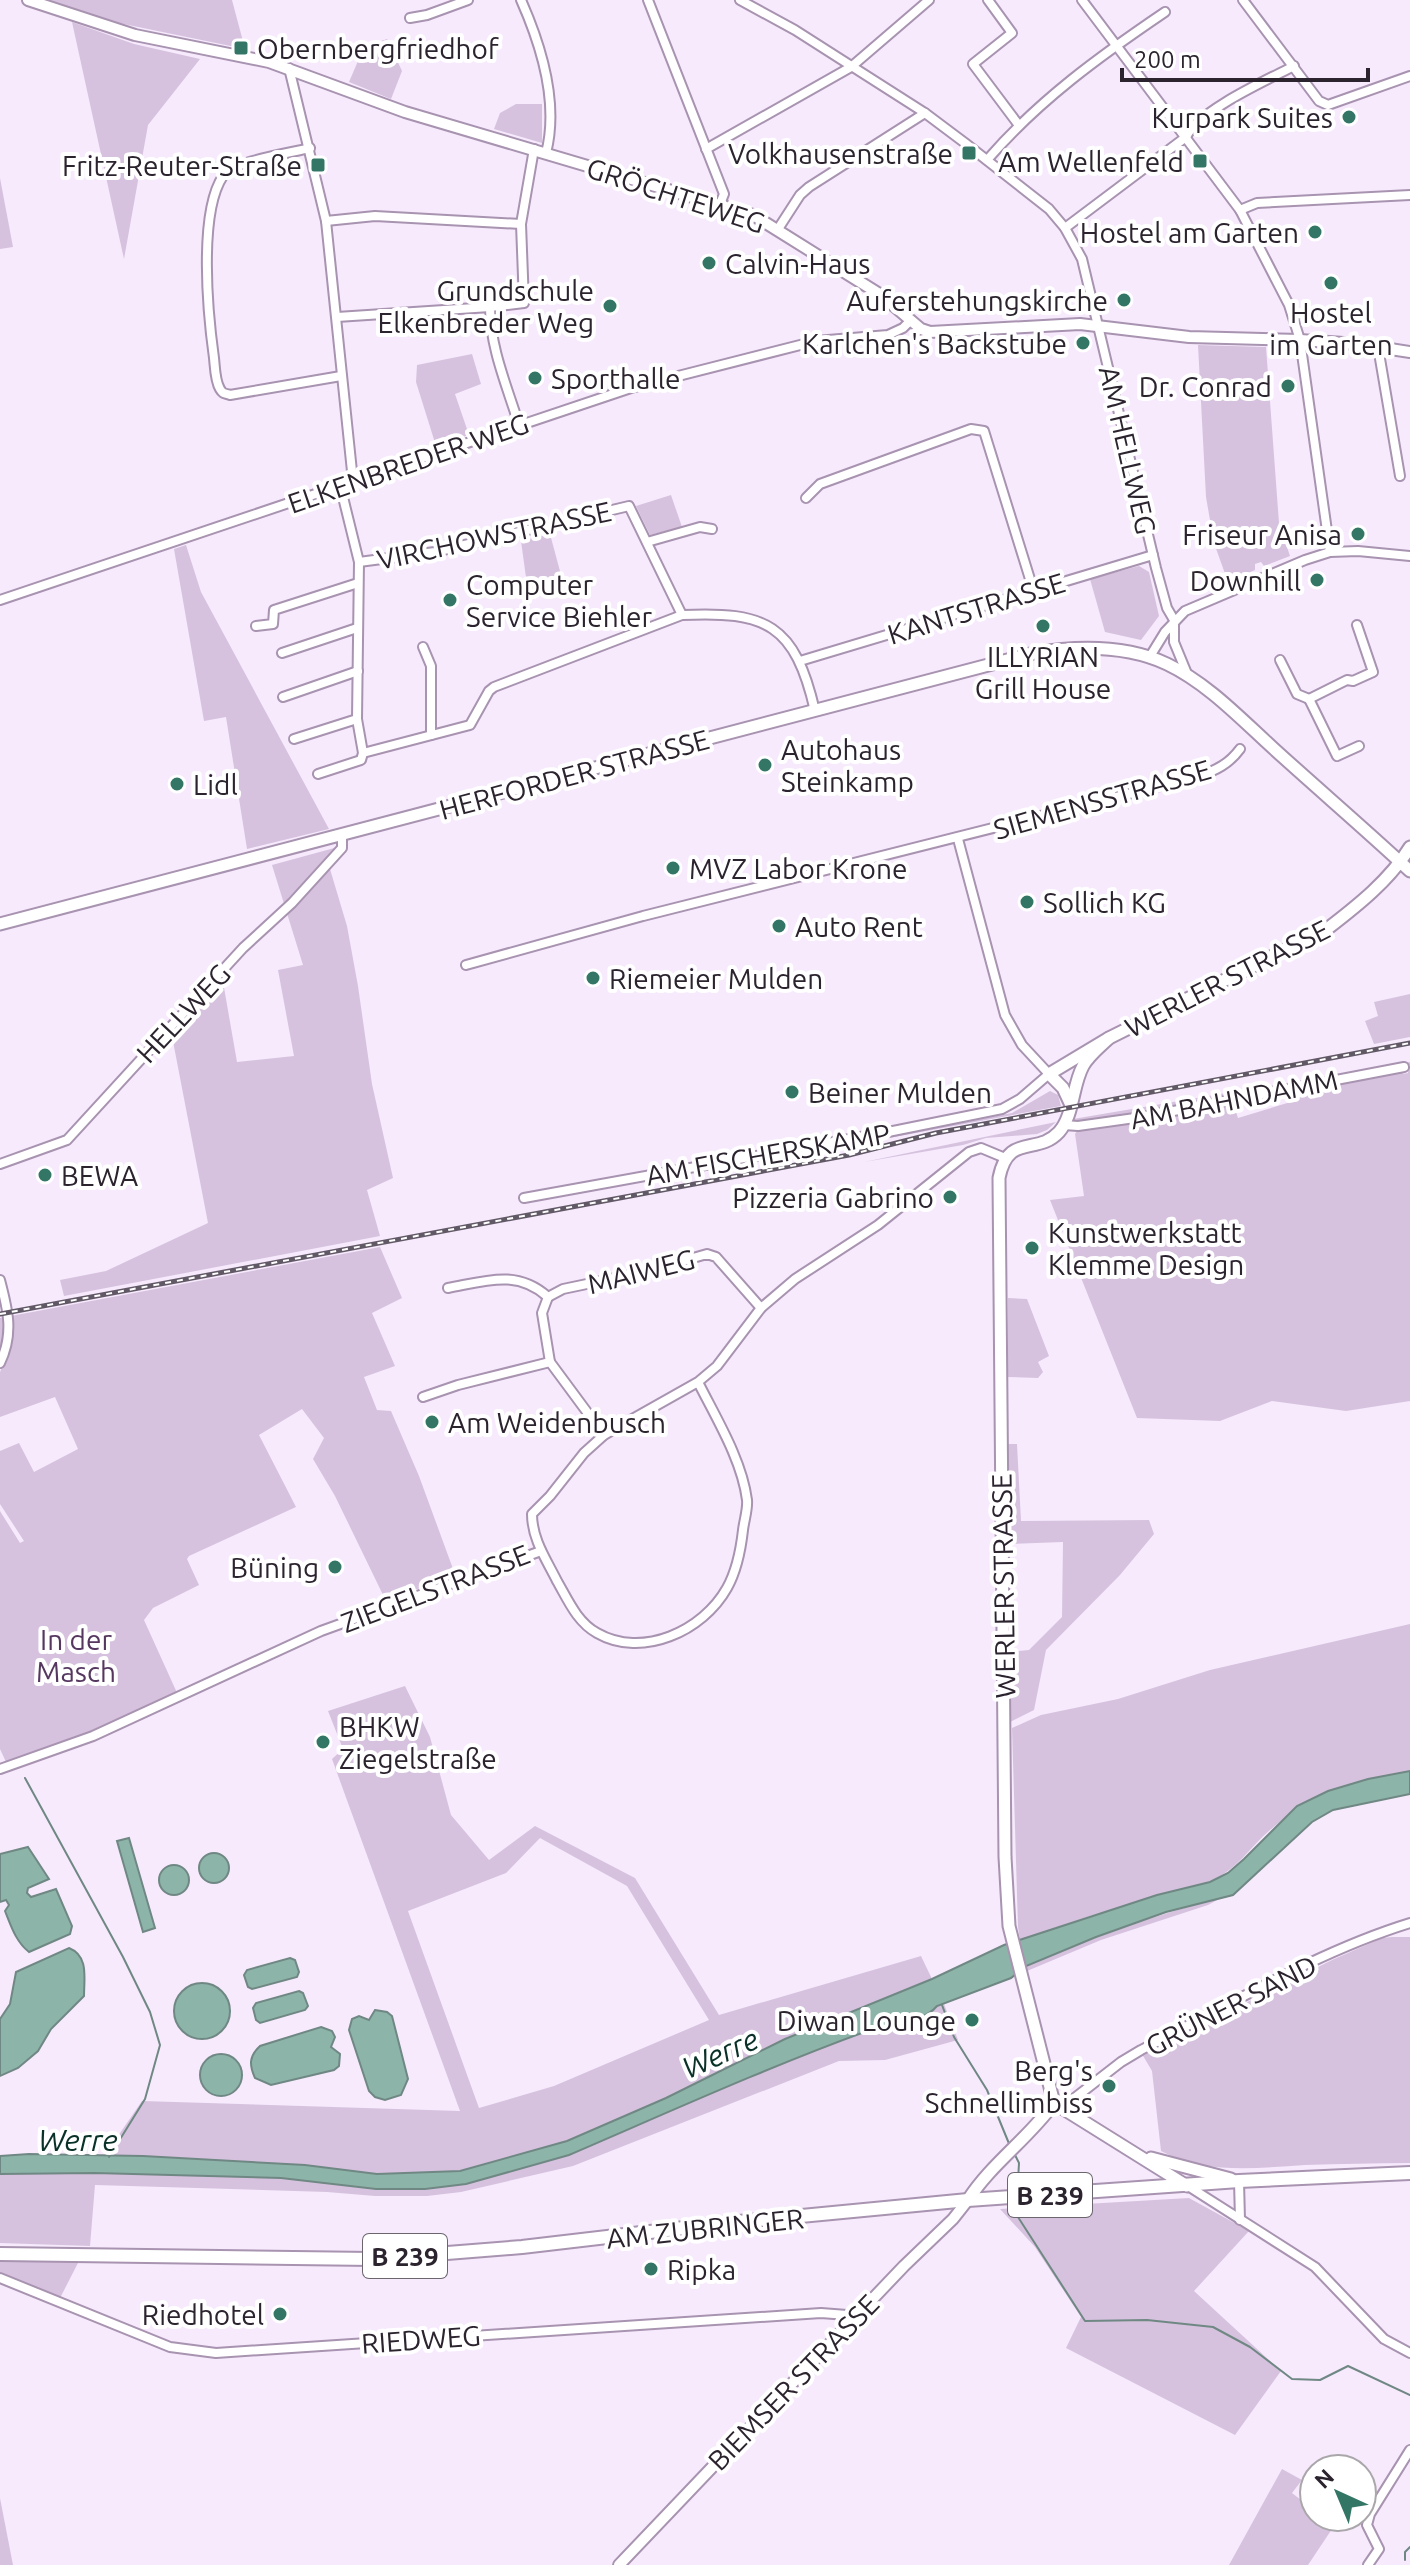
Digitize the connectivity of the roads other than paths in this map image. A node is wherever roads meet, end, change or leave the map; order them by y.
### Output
1 (28, 0) edge
2 (468, 0) edge
3 (521, 0) edge
4 (648, 0) edge
5 (740, 0) edge
6 (929, 0) edge
7 (988, 0) edge
8 (1082, 0) edge
9 (1243, 0) edge
10 (1165, 12) dead end
11 (410, 18) dead end
12 (1115, 45) junction
13 (1294, 66) junction
14 (851, 67) junction
15 (289, 68) junction
16 (1410, 76) edge
17 (925, 113) junction
18 (1018, 124) junction
19 (1186, 137) junction
20 (310, 148) junction
21 (534, 149) junction
22 (706, 149) junction
23 (546, 153) junction
24 (987, 160) junction
25 (1410, 195) edge
26 (720, 204) junction
27 (1240, 210) junction
28 (326, 221) junction
29 (521, 224) junction
30 (1065, 228) junction
31 (778, 229) junction
32 (490, 307) junction
33 (337, 317) junction
34 (911, 320) junction
35 (1098, 325) junction
36 (1300, 340) junction
37 (1378, 347) junction
38 (1410, 352) edge
39 (341, 376) junction
40 (519, 425) junction
41 (1400, 476) dead end
42 (353, 481) junction
43 (340, 485) junction
44 (806, 498) dead end
45 (712, 529) dead end
46 (647, 542) junction
47 (1330, 552) junction
48 (1153, 555) junction
49 (1410, 556) edge
50 (359, 562) junction
51 (358, 583) junction
52 (1034, 592) junction
53 (0, 600) edge
54 (682, 615) junction
55 (1174, 620) junction
56 (1357, 625) dead end
57 (256, 626) dead end
58 (357, 628) junction
59 (423, 647) dead end
60 (282, 653) dead end
61 (1149, 658) junction
62 (1280, 660) dead end
63 (800, 661) junction
64 (358, 671) junction
65 (1189, 676) junction
66 (283, 697) dead end
67 (1309, 699) junction
68 (815, 711) junction
69 (357, 719) junction
70 (431, 735) junction
71 (294, 739) dead end
72 (1359, 746) dead end
73 (1240, 749) dead end
74 (363, 753) junction
75 (318, 774) dead end
76 (342, 835) junction
77 (958, 839) junction
78 (1410, 847) edge
79 (1405, 867) edge
80 (0, 924) edge
81 (466, 965) dead end
82 (1109, 1038) junction
83 (1404, 1067) dead end
84 (1049, 1074) junction
85 (1070, 1103) junction
86 (1064, 1125) junction
87 (1005, 1158) junction
88 (0, 1164) edge
89 (524, 1198) dead end
90 (0, 1280) edge
91 (448, 1288) dead end
92 (548, 1297) junction
93 (761, 1308) junction
94 (550, 1362) junction
95 (0, 1363) edge
96 (698, 1382) junction
97 (423, 1397) dead end
98 (604, 1435) junction
99 (541, 1551) junction
100 (0, 1769) edge
101 (1410, 1923) edge
102 (1058, 2105) junction
103 (1141, 2156) junction
104 (1410, 2173) edge
105 (1239, 2181) junction
106 (1188, 2186) junction
107 (968, 2200) junction
108 (1240, 2220) junction
109 (0, 2254) edge
110 (0, 2278) edge
111 (854, 2320) junction
112 (1410, 2353) edge
113 (1410, 2450) edge
114 (619, 2565) edge
115 (1368, 2565) edge

1 - 15 street, GRÖCHTEWEG
2 - 11 street
3 - 23 street
4 - 22 street
5 - 14 street
6 - 14 street
7 - 18 street
8 - 12 street
9 - 13 street
10 - 12 street
12 - 18 street
12 - 19 street
13 - 16 street
13 - 19 street
14 - 17 street
14 - 22 street
15 - 20 street
15 - 21 street, GRÖCHTEWEG
17 - 24 street
17 - 31 street
18 - 24 street
19 - 27 street
19 - 30 street
20 - 28 street
20 - 39 street
21 - 23 street, GRÖCHTEWEG
21 - 29 street
22 - 26 street
23 - 26 street, GRÖCHTEWEG
24 - 30 street
25 - 27 street
26 - 31 street, GRÖCHTEWEG
27 - 36 street
28 - 29 street
28 - 33 street
29 - 32 street
30 - 35 street
31 - 34 street, GRÖCHTEWEG
32 - 33 street
32 - 40 street
33 - 39 street
34 - 35 street, GRÖCHTEWEG
34 - 40 street, ELKENBREDER WEG
35 - 36 street, GRÖCHTEWEG
35 - 48 street, AM HELLWEG
36 - 37 street, GRÖCHTEWEG
36 - 47 street
37 - 38 street, GRÖCHTEWEG
37 - 41 street
39 - 42 street
40 - 42 street, ELKENBREDER WEG
42 - 43 street, ELKENBREDER WEG
43 - 50 street
43 - 53 street, ELKENBREDER WEG
44 - 52 street
45 - 46 street
46 - 50 street, VIRCHOWSTRASSE
46 - 54 street
47 - 49 street
47 - 55 street
48 - 52 street, KANTSTRASSE
48 - 55 street, AM HELLWEG
50 - 51 street
51 - 57 street
51 - 58 street
52 - 63 street, KANTSTRASSE
54 - 63 street
54 - 70 street
55 - 61 street
55 - 65 street
56 - 67 street
58 - 60 street
58 - 64 street
59 - 70 street
61 - 65 main road, HERFORDER STRASSE
61 - 68 main road, HERFORDER STRASSE
62 - 67 street
63 - 68 street
64 - 66 street
64 - 69 street
65 - 79 main road, HERFORDER STRASSE
67 - 72 street
68 - 76 main road, HERFORDER STRASSE
69 - 71 street
69 - 74 street
70 - 74 street
73 - 77 street, SIEMENSSTRASSE
74 - 75 street
76 - 80 main road, HERFORDER STRASSE
76 - 88 street, HELLWEG
77 - 81 street, SIEMENSSTRASSE
77 - 84 street, SIEMENSSTRASSE
78 - 79 main road, WERLER STRASSE
79 - 82 main road, WERLER STRASSE
82 - 84 main road, WERLER STRASSE
82 - 85 main road, WERLER STRASSE
83 - 86 street, AM BAHNDAMM
84 - 85 main road
84 - 89 street, AM FISCHERSKAMP
85 - 86 main road, WERLER STRASSE
86 - 87 main road
87 - 93 street, ZIEGELSTRASSE
87 - 102 main road, WERLER STRASSE
90 - 95 street
91 - 92 street
92 - 93 street, MAIWEG
92 - 94 street
93 - 96 street, ZIEGELSTRASSE
94 - 97 street
94 - 98 street
96 - 98 street, ZIEGELSTRASSE
96 - 99 street
98 - 99 street, ZIEGELSTRASSE
99 - 100 street, ZIEGELSTRASSE
101 - 102 street, GRÜNER SAND
102 - 103 main road
102 - 107 main road
103 - 105 main road
103 - 106 main road
104 - 105 main road, AM ZUBRINGER / B 239
105 - 106 main road, AM ZUBRINGER / B 239
105 - 108 street
106 - 107 main road, AM ZUBRINGER / B 239
106 - 108 street
107 - 109 main road, AM ZUBRINGER / B 239
107 - 111 street, BIEMSER STRASSE
108 - 112 street
110 - 111 street, RIEDWEG
111 - 114 street, BIEMSER STRASSE
113 - 115 street

